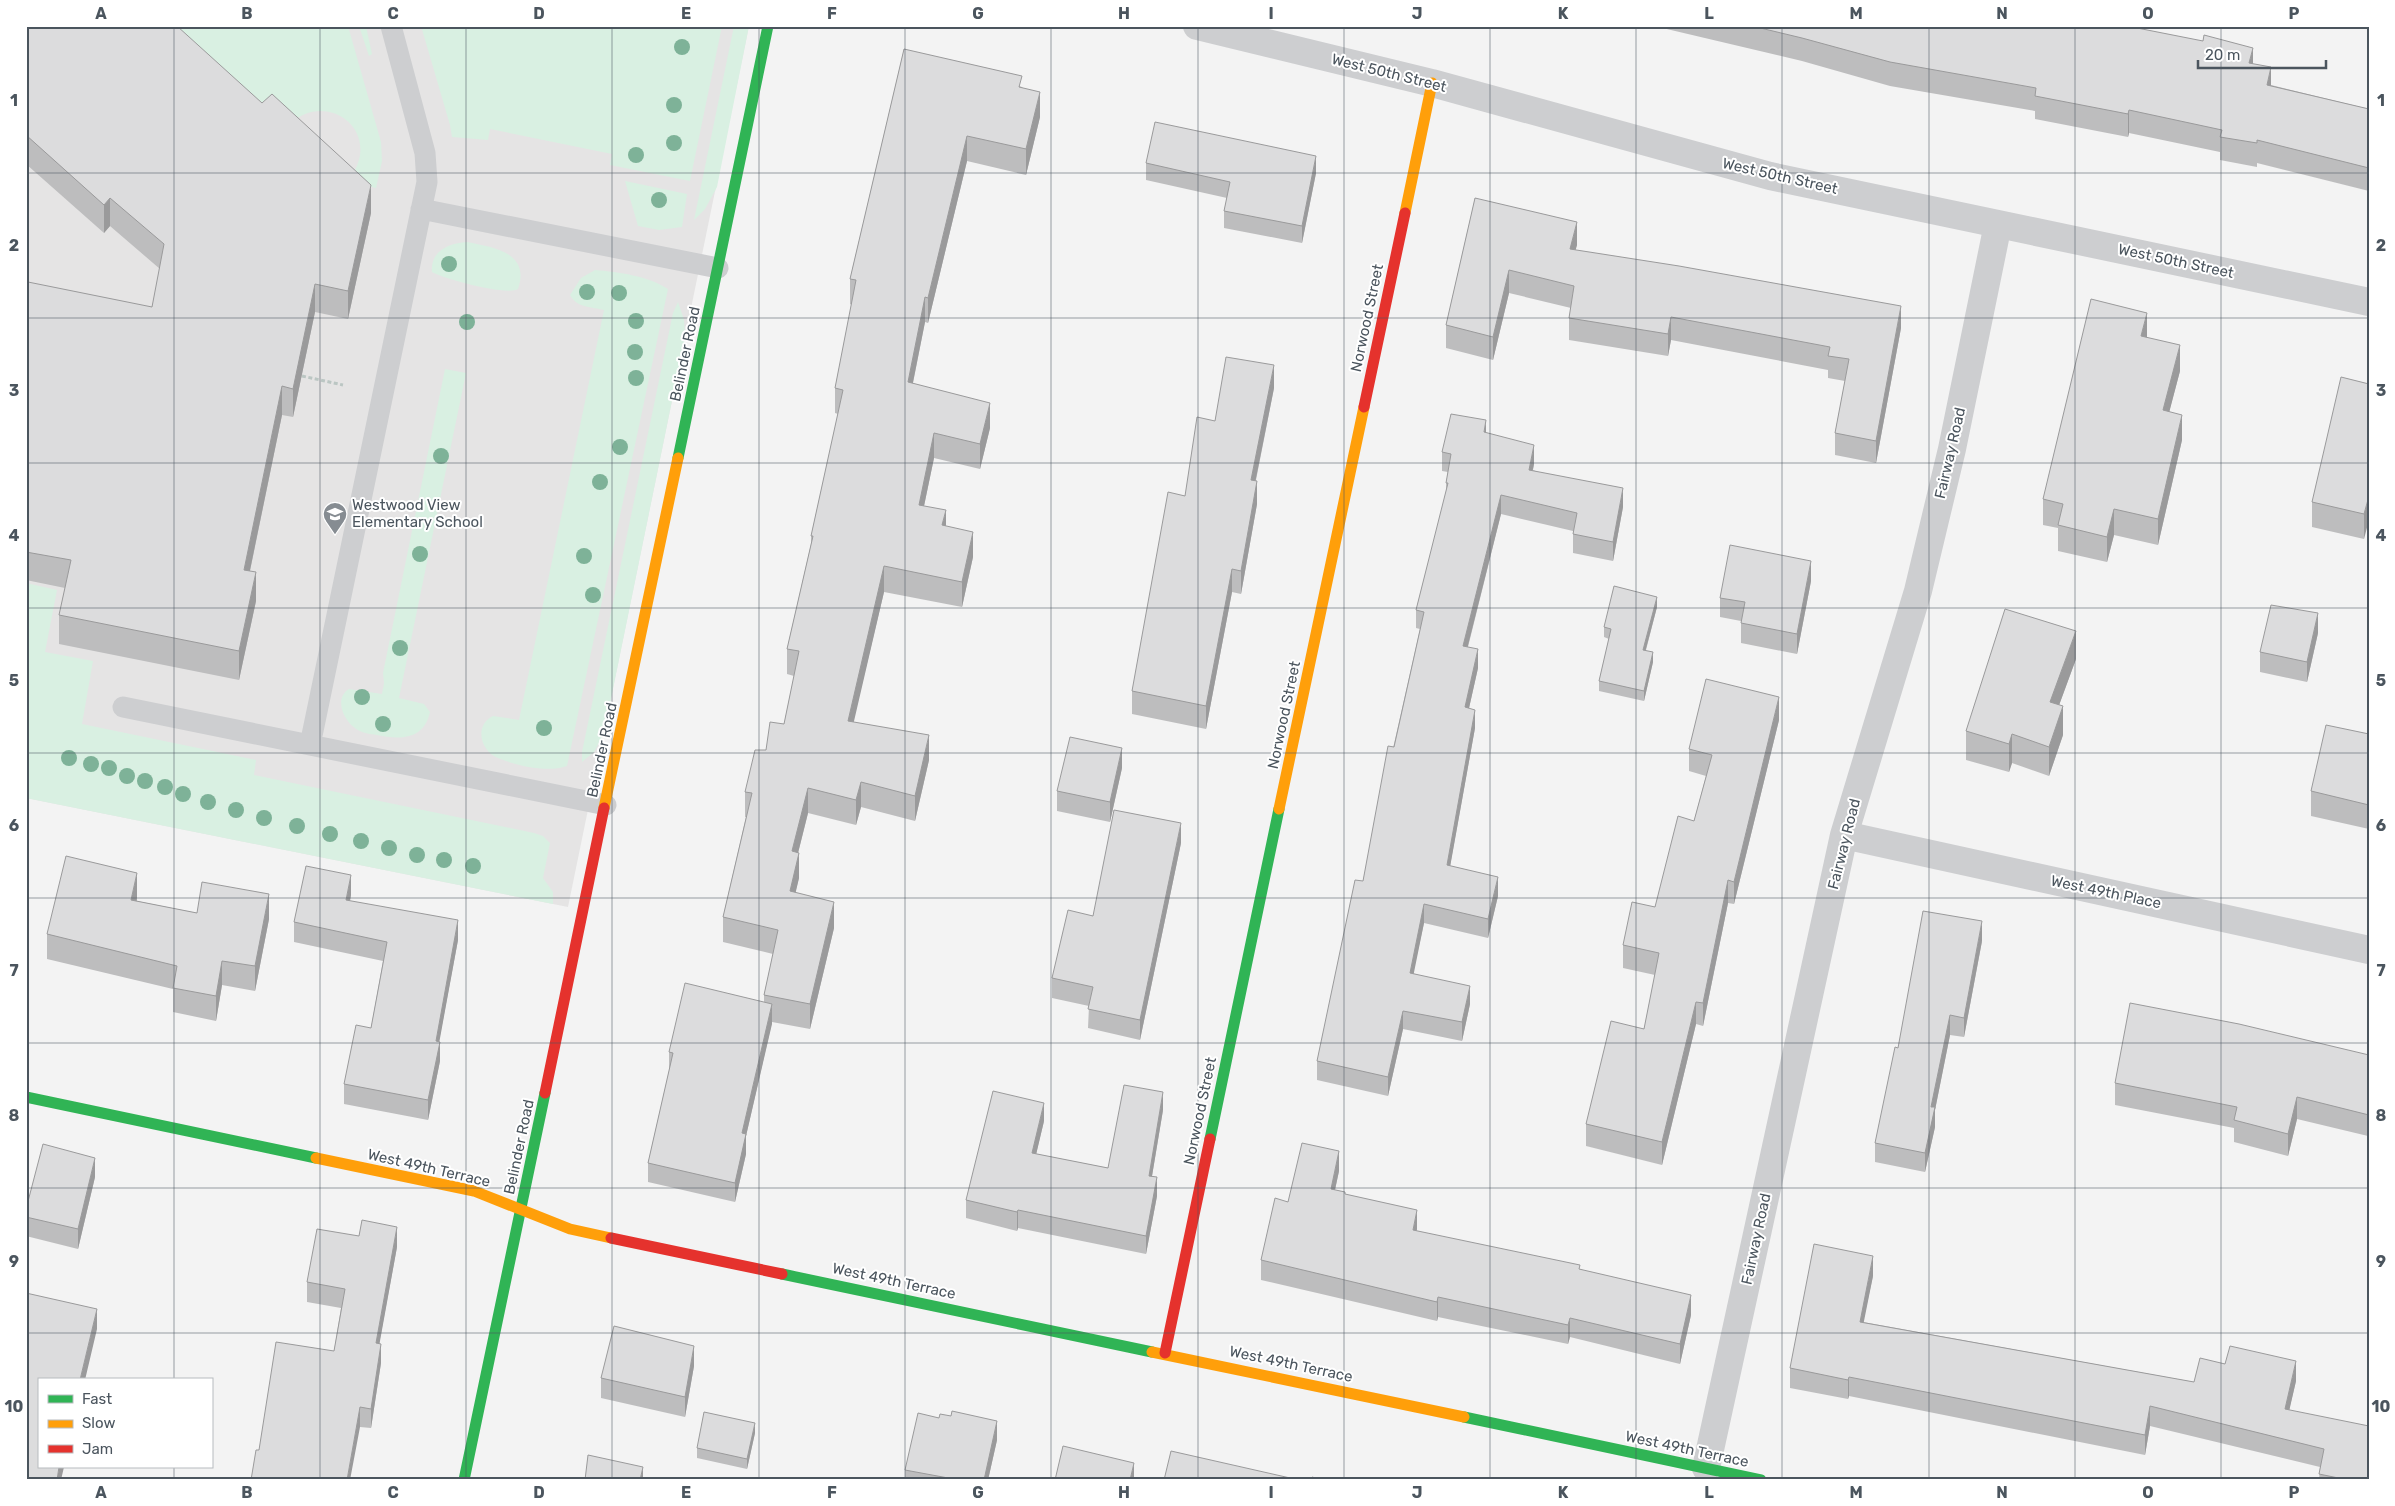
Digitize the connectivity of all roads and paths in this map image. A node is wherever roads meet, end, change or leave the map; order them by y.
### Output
1 (391, 26) edge
2 (768, 26) edge
3 (1198, 26) edge
4 (1432, 83) junction
5 (421, 209) junction
6 (1998, 224) junction
7 (718, 268) junction
8 (2369, 302) edge
9 (302, 376) edge
10 (343, 385) dead end
11 (124, 707) dead end
12 (310, 745) junction
13 (606, 806) junction
14 (1844, 834) junction
15 (2369, 950) edge
16 (26, 1097) edge
17 (522, 1210) junction
18 (1165, 1353) junction
19 (1706, 1468) junction
20 (464, 1480) edge
21 (1761, 1480) edge

1 - 5 lane
2 - 7 street, Belinder Road
3 - 4 street, West 50th Street
4 - 6 street, West 50th Street
4 - 18 street, Norwood Street
5 - 7 lane
5 - 12 lane
6 - 8 street, West 50th Street
6 - 14 street, Fairway Road
7 - 13 street, Belinder Road
9 - 10 path
11 - 12 lane
12 - 13 lane
13 - 17 street, Belinder Road
14 - 15 street, West 49th Place
14 - 19 street, Fairway Road
16 - 17 street, West 49th Terrace
17 - 18 street, West 49th Terrace
17 - 20 street, Belinder Road
18 - 19 street, West 49th Terrace
19 - 21 street, West 49th Terrace

